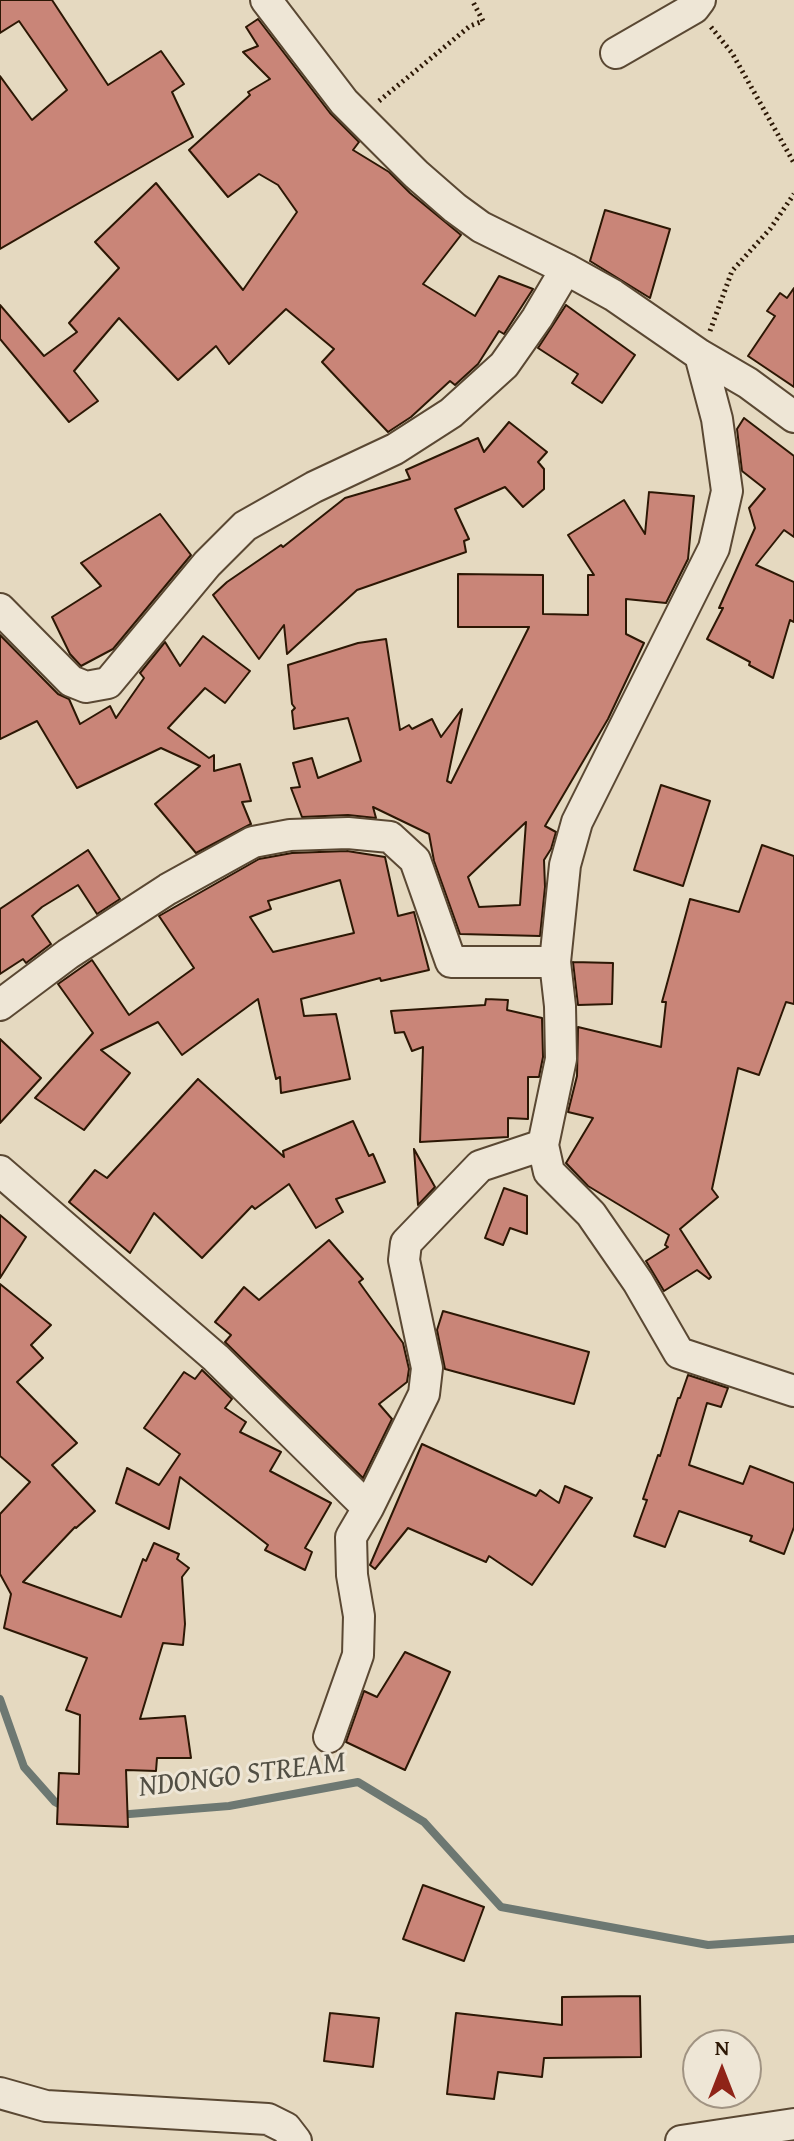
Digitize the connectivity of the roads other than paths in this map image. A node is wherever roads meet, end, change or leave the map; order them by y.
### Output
1 (266, 0) edge
2 (697, 4) edge
3 (616, 53) dead end
4 (566, 269) junction
5 (700, 355) junction
6 (794, 417) edge
7 (0, 609) edge
8 (555, 962) junction
9 (0, 1005) edge
10 (543, 1145) junction
11 (0, 1171) edge
12 (794, 1391) edge
13 (368, 1508) junction
14 (329, 1737) dead end
15 (0, 2093) edge
16 (794, 2124) edge
17 (296, 2141) edge
18 (681, 2141) edge

1 - 4 street
2 - 3 street
4 - 5 street
4 - 7 street
5 - 6 street
5 - 8 street
8 - 9 street
8 - 10 street
10 - 12 street
10 - 13 street
11 - 13 street
13 - 14 street
15 - 17 street
16 - 18 street

